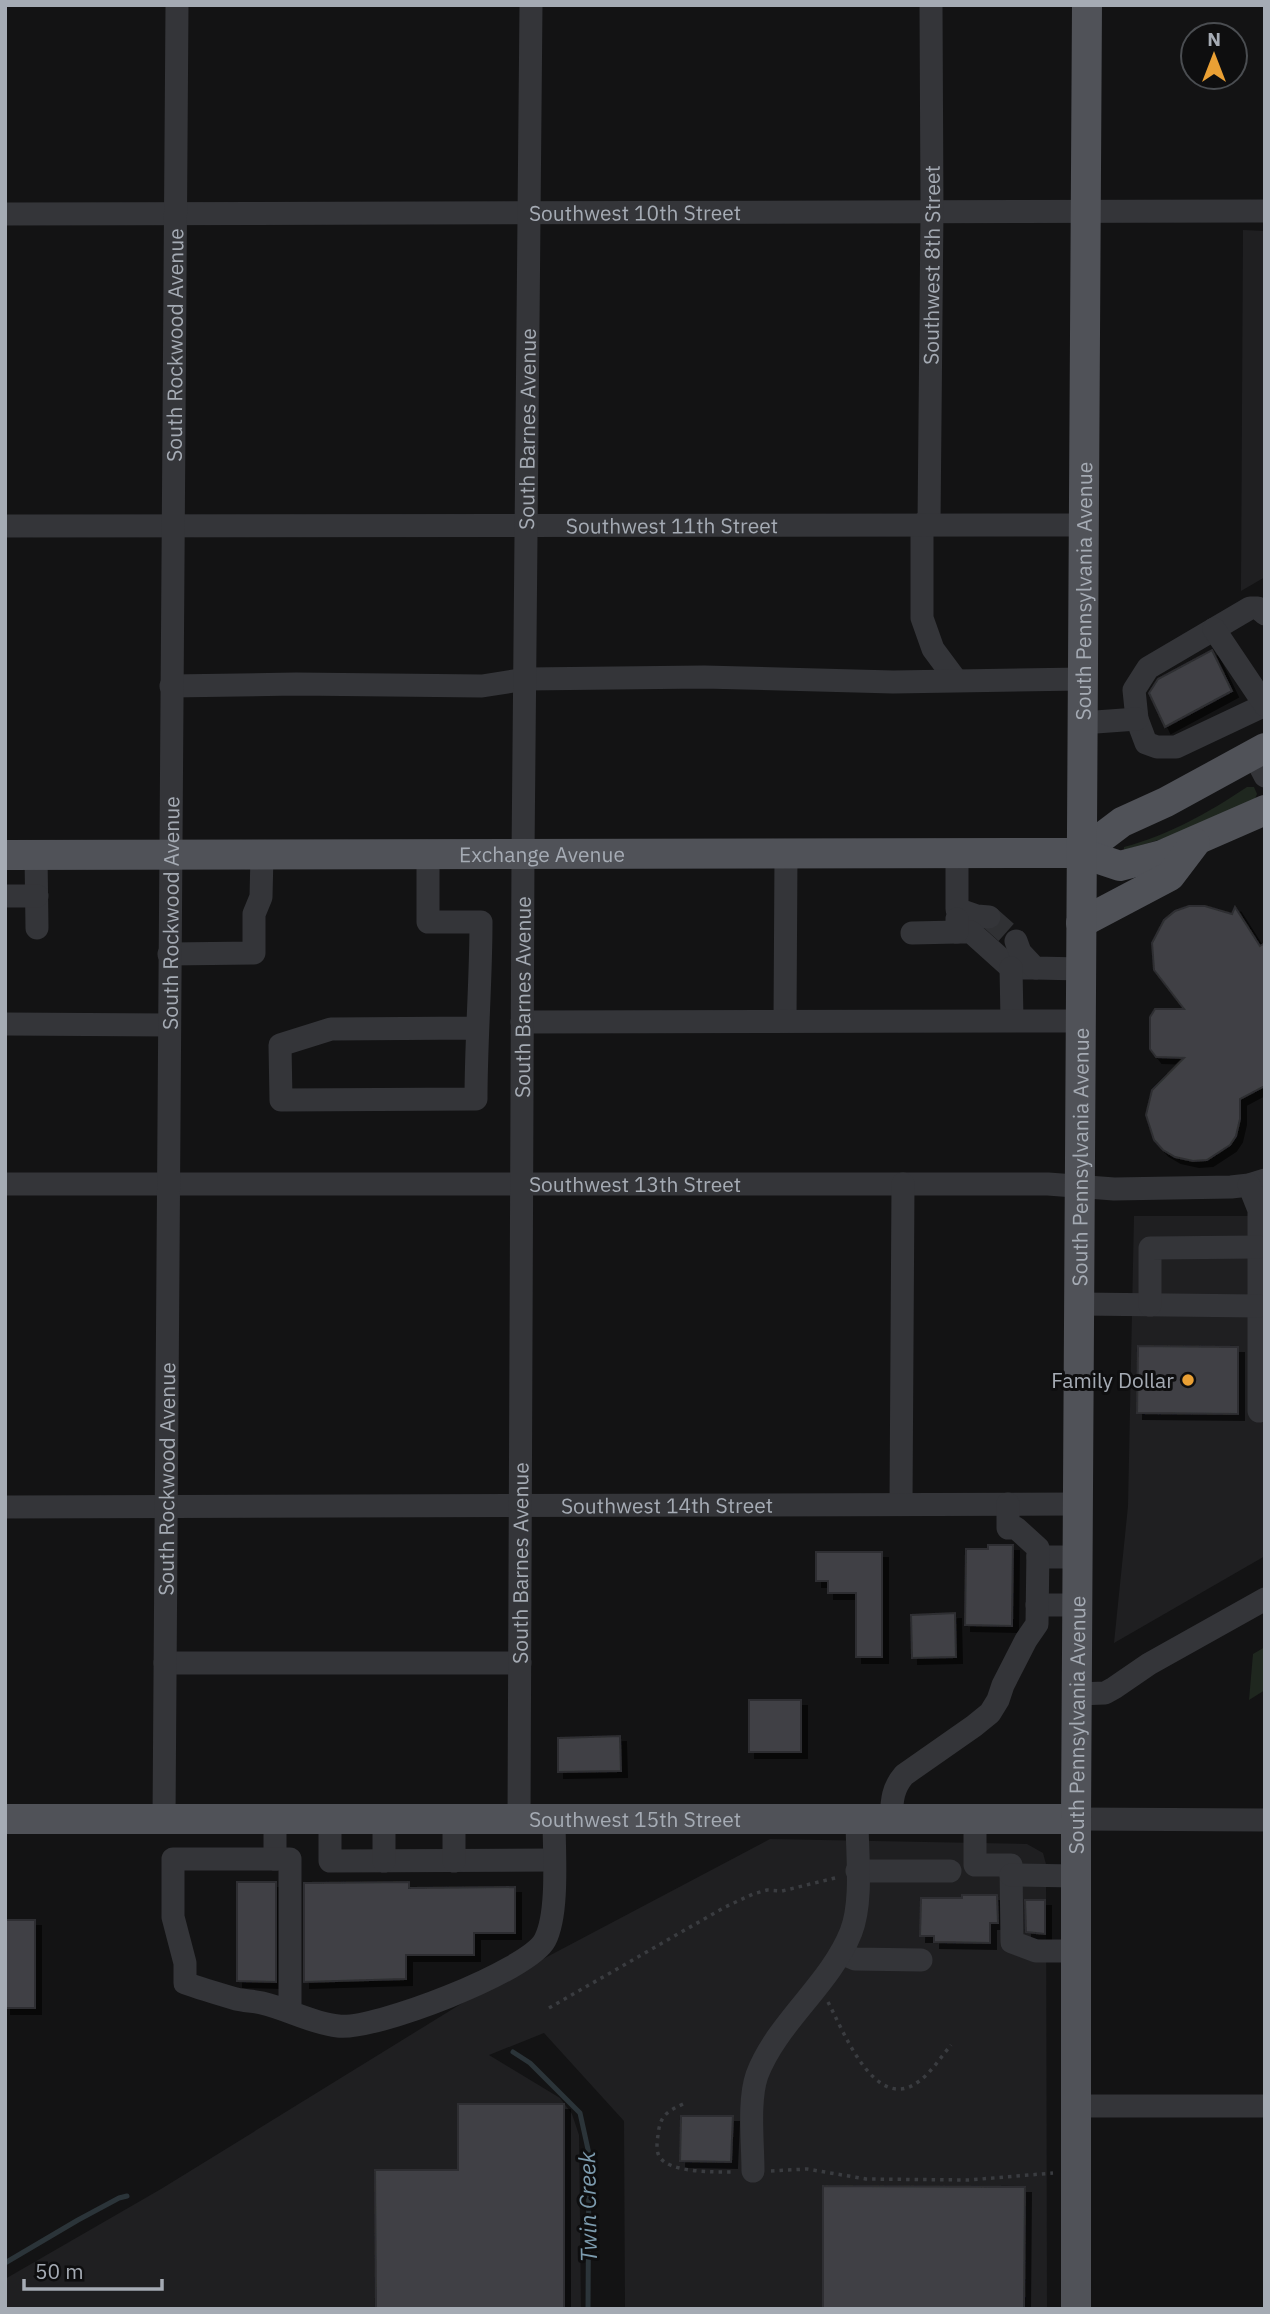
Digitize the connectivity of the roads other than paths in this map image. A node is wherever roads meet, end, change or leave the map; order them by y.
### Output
1 (177, 5) edge
2 (531, 5) edge
3 (931, 5) edge
4 (1087, 5) edge
5 (528, 211) junction
6 (932, 211) junction
7 (1086, 211) junction
8 (1265, 211) edge
9 (174, 213) junction
10 (5, 214) edge
11 (925, 524) junction
12 (172, 525) junction
13 (527, 525) junction
14 (1085, 525) junction
15 (5, 526) edge
16 (1265, 614) edge
17 (1214, 629) junction
18 (1082, 678) junction
19 (526, 680) junction
20 (956, 680) junction
21 (171, 686) junction
22 (1265, 705) edge
23 (1137, 719) junction
24 (1082, 723) junction
25 (1261, 760) edge
26 (1265, 810) edge
27 (1195, 842) junction
28 (1081, 853) junction
29 (5, 855) edge
30 (36, 855) junction
31 (169, 855) junction
32 (262, 855) junction
33 (428, 855) junction
34 (523, 855) junction
35 (786, 855) junction
36 (957, 855) junction
37 (5, 896) edge
38 (37, 896) junction
39 (1082, 923) junction
40 (37, 928) dead end
41 (957, 932) junction
42 (912, 933) dead end
43 (169, 954) junction
44 (1018, 956) junction
45 (1082, 969) junction
46 (1012, 1020) junction
47 (785, 1021) junction
48 (1082, 1021) junction
49 (522, 1022) junction
50 (5, 1024) edge
51 (169, 1025) junction
52 (477, 1028) junction
53 (1257, 1183) edge
54 (5, 1184) edge
55 (169, 1184) junction
56 (523, 1184) junction
57 (902, 1184) junction
58 (1081, 1187) junction
59 (1259, 1248) junction
60 (1080, 1304) junction
61 (1150, 1305) junction
62 (1259, 1306) junction
63 (1259, 1411) dead end
64 (901, 1504) junction
65 (1008, 1504) junction
66 (1077, 1504) junction
67 (521, 1505) junction
68 (166, 1506) junction
69 (5, 1507) edge
70 (1038, 1557) junction
71 (1077, 1557) junction
72 (1265, 1599) edge
73 (1037, 1605) junction
74 (1077, 1605) junction
75 (165, 1663) junction
76 (520, 1663) junction
77 (1077, 1694) junction
78 (5, 1819) edge
79 (164, 1819) junction
80 (199, 1819) junction
81 (275, 1819) junction
82 (330, 1819) junction
83 (384, 1819) junction
84 (454, 1819) junction
85 (519, 1819) junction
86 (554, 1819) junction
87 (975, 1819) junction
88 (1076, 1819) junction
89 (857, 1820) junction
90 (891, 1820) junction
91 (1265, 1820) edge
92 (275, 1858) junction
93 (199, 1859) junction
94 (554, 1860) junction
95 (384, 1861) junction
96 (454, 1861) junction
97 (857, 1871) junction
98 (950, 1871) dead end
99 (1012, 1875) junction
100 (1076, 1876) junction
101 (1076, 1951) junction
102 (841, 1953) junction
103 (921, 1960) dead end
104 (289, 2011) junction
105 (1076, 2106) junction
106 (1265, 2106) edge
107 (753, 2171) road end
108 (1076, 2309) edge

1 - 9 street, South Rockwood Avenue
2 - 5 street, South Barnes Avenue
3 - 6 street, Southwest 8th Street
4 - 7 main road, South Pennsylvania Avenue
5 - 6 street, Southwest 10th Street
5 - 9 street, Southwest 10th Street
5 - 13 street, South Barnes Avenue
6 - 7 street, Southwest 10th Street
6 - 11 street, Southwest 8th Street
7 - 8 street, Southwest 10th Street
7 - 14 main road, South Pennsylvania Avenue
9 - 10 street, Southwest 10th Street
9 - 12 street, South Rockwood Avenue
11 - 13 street, Southwest 11th Street
11 - 14 street, Southwest 11th Street
11 - 20 street, Southwest 8th Street
12 - 13 street, Southwest 11th Street
12 - 15 street, Southwest 11th Street
12 - 21 street, South Rockwood Avenue
13 - 19 street, South Barnes Avenue
14 - 18 main road, South Pennsylvania Avenue
16 - 17 street
17 - 22 street
17 - 23 street
18 - 20 street
18 - 24 main road, South Pennsylvania Avenue
19 - 20 street
19 - 21 street
19 - 34 street, South Barnes Avenue
21 - 31 street, South Rockwood Avenue
22 - 23 street
23 - 24 street
24 - 28 main road, South Pennsylvania Avenue
25 - 28 main road
26 - 27 main road, Exchange Avenue
27 - 28 main road, Exchange Avenue
27 - 39 main road
28 - 36 main road, Exchange Avenue
28 - 39 main road, South Pennsylvania Avenue
29 - 30 main road, Exchange Avenue
30 - 31 main road, Exchange Avenue
30 - 38 street
31 - 32 main road, Exchange Avenue
31 - 43 street, South Rockwood Avenue
32 - 33 main road, Exchange Avenue
32 - 43 street
33 - 34 main road, Exchange Avenue
33 - 52 street
34 - 35 main road, Exchange Avenue
34 - 49 street, South Barnes Avenue
35 - 36 main road, Exchange Avenue
35 - 47 street
36 - 41 street
37 - 38 street
38 - 40 street
39 - 45 main road, South Pennsylvania Avenue
41 - 42 street
41 - 44 street
43 - 51 street, South Rockwood Avenue
44 - 45 street
44 - 46 street
45 - 48 main road, South Pennsylvania Avenue
46 - 47 street
46 - 48 street
47 - 49 street
48 - 58 main road, South Pennsylvania Avenue
49 - 56 street, South Barnes Avenue
50 - 51 street
51 - 55 street, South Rockwood Avenue
52 - 52 street
53 - 58 street, Southwest 13th Street
53 - 59 street
54 - 55 street, Southwest 13th Street
55 - 56 street, Southwest 13th Street
55 - 68 street, South Rockwood Avenue
56 - 57 street, Southwest 13th Street
56 - 67 street, South Barnes Avenue
57 - 58 street, Southwest 13th Street
57 - 64 street
58 - 60 main road, South Pennsylvania Avenue
59 - 61 street
59 - 62 street
60 - 61 street
60 - 66 main road, South Pennsylvania Avenue
61 - 62 street
62 - 63 street
64 - 65 street, Southwest 14th Street
64 - 67 street, Southwest 14th Street
65 - 66 street, Southwest 14th Street
65 - 70 street
66 - 71 main road, South Pennsylvania Avenue
67 - 68 street, Southwest 14th Street
67 - 76 street, South Barnes Avenue
68 - 69 street, Southwest 14th Street
68 - 75 street, South Rockwood Avenue
70 - 71 street
70 - 73 street
71 - 74 main road, South Pennsylvania Avenue
72 - 77 street
73 - 74 street
73 - 90 street
74 - 77 main road, South Pennsylvania Avenue
75 - 76 street
75 - 79 street, South Rockwood Avenue
76 - 85 street, South Barnes Avenue
77 - 88 main road, South Pennsylvania Avenue
78 - 79 main road, Southwest 15th Street
79 - 80 main road, Southwest 15th Street
80 - 81 main road, Southwest 15th Street
80 - 93 street
81 - 82 main road, Southwest 15th Street
81 - 92 street
82 - 83 main road, Southwest 15th Street
82 - 95 street
83 - 84 main road, Southwest 15th Street
83 - 95 street
84 - 85 main road, Southwest 15th Street
84 - 96 street
85 - 86 main road, Southwest 15th Street
86 - 89 main road, Southwest 15th Street
86 - 94 street
87 - 88 main road, Southwest 15th Street
87 - 90 main road, Southwest 15th Street
87 - 99 street
88 - 91 street, Southwest 15th Street
88 - 100 main road, South Pennsylvania Avenue
89 - 90 main road, Southwest 15th Street
89 - 97 street
92 - 93 street
92 - 104 street
93 - 104 street
94 - 96 street
94 - 104 street
95 - 96 street
97 - 98 street
97 - 102 street
99 - 100 street
99 - 101 street
100 - 101 main road, South Pennsylvania Avenue
101 - 105 main road, South Pennsylvania Avenue
102 - 103 street
102 - 107 street
105 - 106 street
105 - 108 main road, South Pennsylvania Avenue

